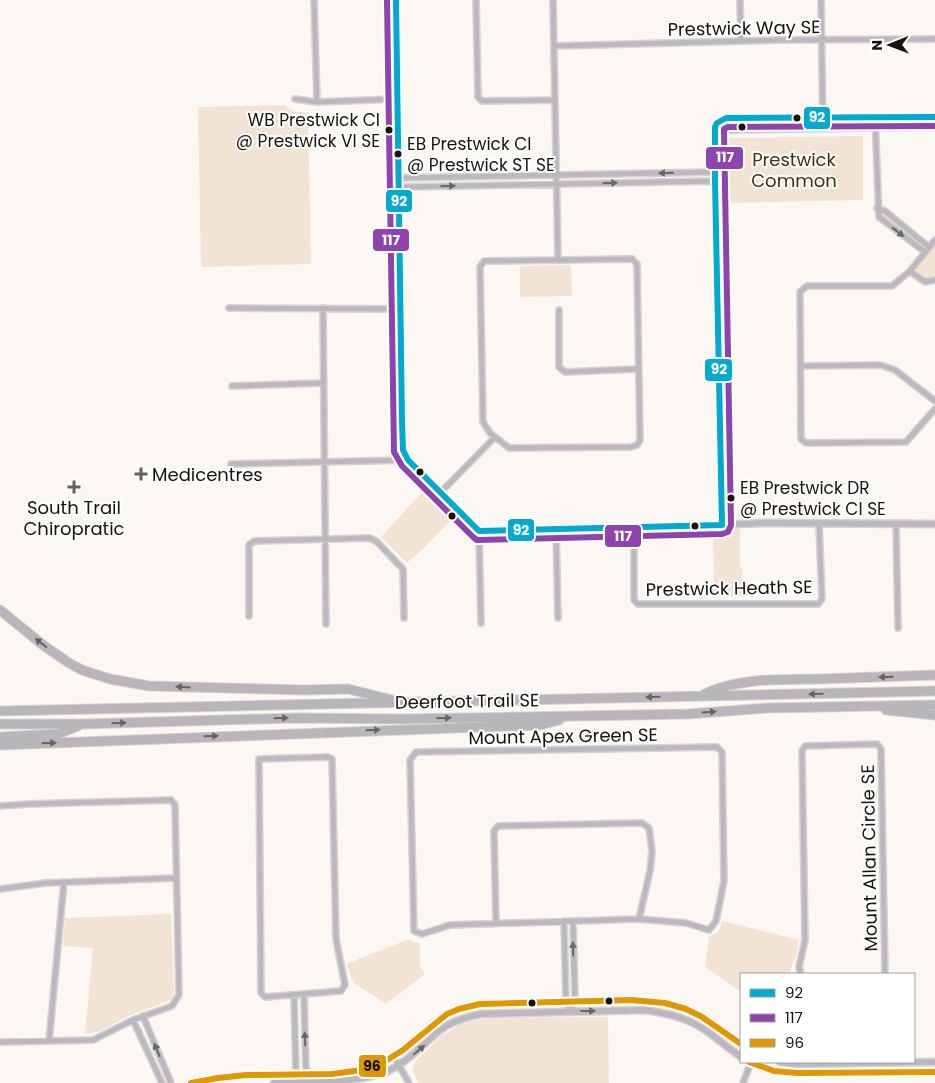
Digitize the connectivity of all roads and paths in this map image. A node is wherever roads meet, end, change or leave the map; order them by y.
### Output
1 (314, 0) edge
2 (396, 0) edge
3 (476, 0) edge
4 (553, 0) edge
5 (740, 0) edge
6 (821, 0) edge
7 (935, 39) edge
8 (822, 40) junction
9 (741, 41) junction
10 (554, 46) junction
11 (295, 99) dead end
12 (397, 99) junction
13 (555, 100) junction
14 (317, 102) junction
15 (875, 116) junction
16 (822, 117) junction
17 (935, 117) edge
18 (935, 127) edge
19 (876, 128) junction
20 (823, 129) junction
21 (715, 133) junction
22 (715, 172) junction
23 (556, 175) junction
24 (399, 178) junction
25 (715, 181) junction
26 (557, 184) junction
27 (399, 187) junction
28 (877, 208) junction
29 (935, 240) edge
30 (929, 247) junction
31 (924, 252) junction
32 (558, 260) junction
33 (910, 271) junction
34 (935, 280) edge
35 (229, 308) dead end
36 (323, 308) junction
37 (401, 308) junction
38 (559, 310) dead end
39 (800, 366) junction
40 (638, 370) junction
41 (324, 384) junction
42 (232, 386) dead end
43 (935, 401) edge
44 (935, 409) edge
45 (495, 437) junction
46 (408, 460) junction
47 (324, 461) junction
48 (231, 464) dead end
49 (441, 492) junction
50 (819, 523) junction
51 (896, 524) junction
52 (935, 524) edge
53 (722, 525) junction
54 (634, 528) junction
55 (556, 530) junction
56 (479, 531) junction
57 (325, 539) junction
58 (0, 610) edge
59 (249, 616) dead end
60 (404, 618) dead end
61 (558, 618) dead end
62 (481, 622) dead end
63 (326, 624) dead end
64 (898, 628) dead end
65 (935, 675) edge
66 (935, 691) edge
67 (702, 696) junction
68 (405, 702) junction
69 (935, 705) edge
70 (846, 706) junction
71 (0, 711) edge
72 (935, 715) edge
73 (573, 716) junction
74 (0, 724) edge
75 (84, 724) junction
76 (0, 737) edge
77 (0, 745) edge
78 (0, 806) edge
79 (176, 878) junction
80 (64, 882) junction
81 (0, 889) edge
82 (639, 919) junction
83 (564, 921) junction
84 (573, 921) junction
85 (496, 923) junction
86 (800, 973) edge
87 (885, 973) edge
88 (304, 994) junction
89 (294, 995) junction
90 (566, 1001) junction
91 (575, 1001) junction
92 (570, 1011) junction
93 (143, 1016) junction
94 (133, 1020) junction
95 (49, 1041) junction
96 (0, 1042) edge
97 (740, 1043) edge
98 (740, 1056) edge
99 (394, 1057) junction
100 (915, 1062) edge
101 (935, 1062) edge
102 (750, 1063) edge
103 (753, 1063) edge
104 (788, 1063) edge
105 (819, 1063) edge
106 (842, 1063) edge
107 (851, 1063) edge
108 (399, 1065) junction
109 (935, 1072) edge
110 (847, 1073) junction
111 (296, 1074) junction
112 (306, 1074) junction
113 (300, 1082) edge
114 (162, 1083) edge
115 (171, 1083) edge
116 (191, 1083) edge
117 (274, 1083) edge
118 (409, 1083) edge
119 (743, 1083) edge

1 - 14 street
2 - 12 street
3 - 13 street
4 - 10 street
5 - 9 street
6 - 8 street
7 - 8 street, Prestwick Way SE
8 - 9 street, Prestwick Way SE
8 - 16 street
9 - 10 street, Prestwick Way SE
10 - 13 street
11 - 14 street
12 - 14 street
12 - 24 street
13 - 23 street
15 - 16 street
15 - 17 street
15 - 19 street
16 - 20 street
16 - 21 street
18 - 19 street
19 - 20 street
19 - 28 street
20 - 21 street
21 - 22 street
22 -> 23 street
22 - 25 street
23 - 24 street
23 - 26 street
24 - 27 street
26 -> 25 street
25 - 53 street
27 -> 26 street
26 - 32 street
27 - 37 street
28 - 30 street
28 -> 31 street
29 - 30 street
30 - 31 street
31 - 33 street
32 - 40 street
32 - 45 street
33 - 34 street
33 - 39 street
35 - 36 street
36 - 37 street
36 - 41 street
37 - 46 street
38 - 40 street
39 - 43 street
39 - 44 street
40 - 45 street
41 - 42 street
41 - 47 street
45 - 49 street
46 - 47 street
46 - 49 street
47 - 48 street
47 - 57 street
49 - 56 street
50 - 51 street
50 - 53 street
50 - 54 street, Prestwick Heath SE
51 - 52 street
51 - 64 street
53 - 54 street
54 - 55 street
55 - 56 street
55 - 61 street
56 - 62 street
57 - 59 street
57 - 60 street
57 - 63 street
68 -> 58 highway
65 -> 67 highway
66 -> 67 highway, Deerfoot Trail SE
67 -> 68 highway, Deerfoot Trail SE
68 - 71 highway, Deerfoot Trail SE
69 - 70 highway, Deerfoot Trail SE
70 - 72 highway
73 -> 70 highway, Deerfoot Trail SE
75 -> 73 highway, Deerfoot Trail SE
77 -> 73 highway
74 - 75 highway, Deerfoot Trail SE
75 - 76 highway
78 - 79 street
79 - 80 street
79 - 93 street
80 - 81 street
80 - 95 street
82 - 84 street, Mount Apex Green SE
82 - 85 street
82 - 85 street, Mount Apex Green SE
83 - 84 street, Mount Apex Green SE
83 - 85 street, Mount Apex Green SE
83 - 90 street
91 -> 84 street
86 - 87 street, Mount Allan Circle SE
88 - 89 street
88 - 89 street
112 -> 88 street
89 - 111 street
90 - 91 street
90 - 92 street
90 - 99 street
91 - 92 street
91 - 97 street
92 -> 98 street
108 -> 92 street
93 - 94 street
115 -> 93 street
94 - 95 street
94 - 114 street
95 - 96 street
99 - 108 street
99 - 112 street
100 - 101 street
102 - 119 street
103 - 110 street
104 - 105 street
106 - 110 street
107 - 110 street
108 - 113 street
108 - 118 street
109 - 110 street
111 - 112 street
111 - 113 street
111 - 116 street
112 - 113 street
113 - 117 street

